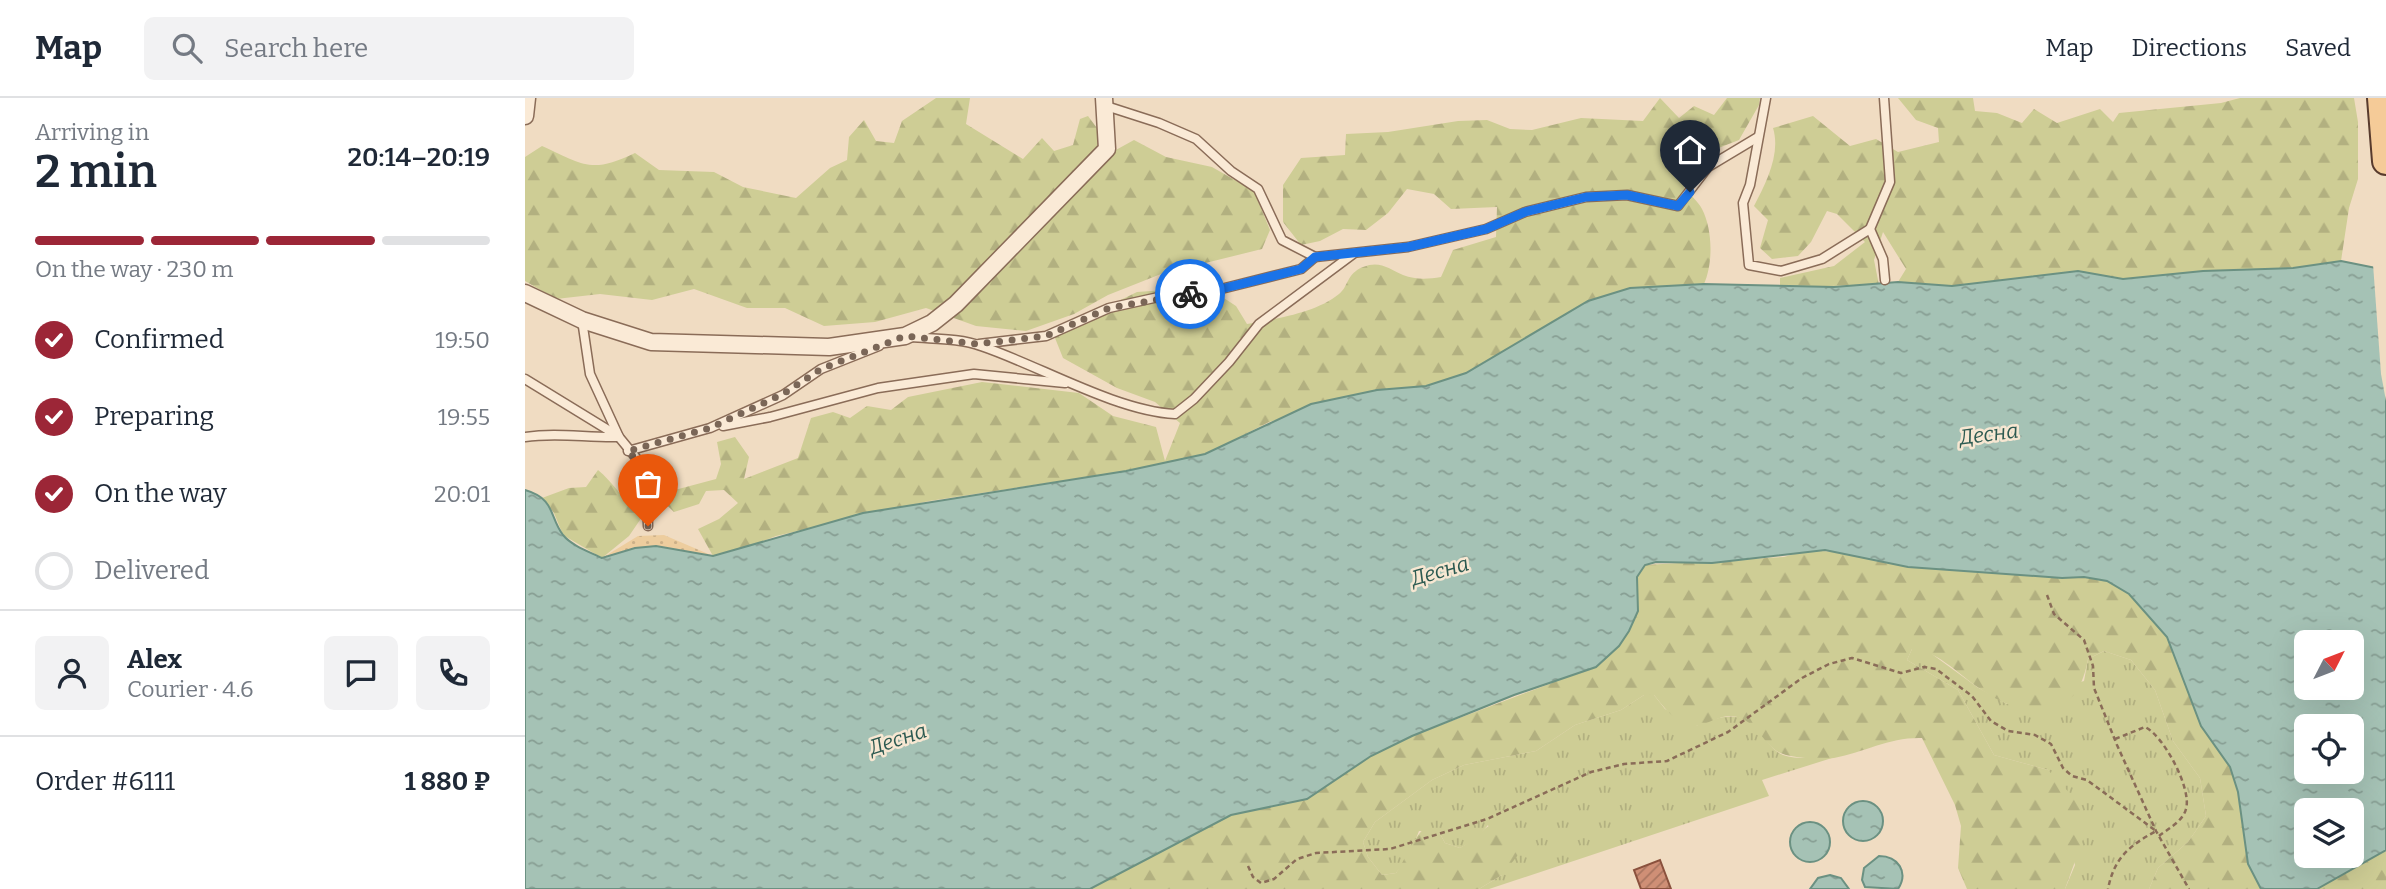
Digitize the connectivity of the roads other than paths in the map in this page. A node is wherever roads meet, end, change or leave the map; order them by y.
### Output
1 (527, 98) edge
2 (1766, 98) edge
3 (1884, 98) edge
4 (2381, 98) edge
5 (1094, 99) edge
6 (525, 116) edge
7 (1758, 137) junction
8 (2386, 161) edge
9 (1870, 229) junction
10 (1353, 254) junction
11 (1315, 257) junction
12 (1885, 280) dead end
13 (525, 295) edge
14 (582, 320) junction
15 (905, 336) junction
16 (977, 344) junction
17 (525, 379) edge
18 (1071, 383) junction
19 (710, 428) junction
20 (525, 437) edge
21 (619, 437) junction
22 (628, 451) junction
23 (648, 526) dead end

1 - 6 street
2 - 7 lane
3 - 9 lane
4 - 8 main road
5 - 11 lane
5 - 15 street
7 - 9 lane
7 - 10 lane
9 - 12 lane
10 - 11 lane
10 - 18 lane
11 - 16 lane
13 - 14 street
14 - 15 street
14 - 21 lane
15 - 16 lane
15 - 19 lane
16 - 18 lane
17 - 21 lane
18 - 19 lane
19 - 22 lane
20 - 21 lane
21 - 22 lane
22 - 23 lane

